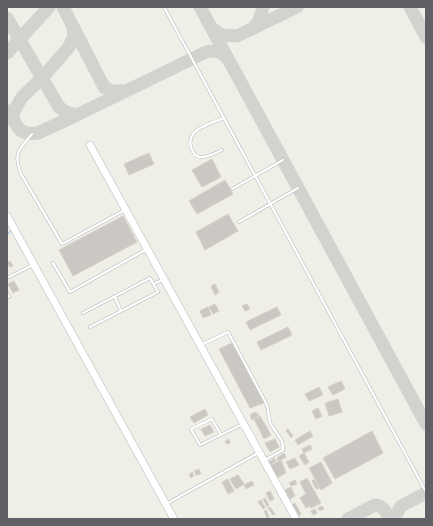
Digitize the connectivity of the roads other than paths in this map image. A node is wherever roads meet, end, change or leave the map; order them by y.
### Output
1 (164, 7) edge
2 (224, 118) junction
3 (32, 134) dead end
4 (90, 145) dead end
5 (222, 150) dead end
6 (283, 160) dead end
7 (255, 176) junction
8 (298, 188) dead end
9 (232, 189) dead end
10 (270, 204) junction
11 (125, 210) junction
12 (7, 216) edge
13 (239, 222) dead end
14 (147, 249) junction
15 (53, 263) dead end
16 (33, 264) junction
17 (7, 278) edge
18 (164, 279) junction
19 (154, 284) junction
20 (7, 293) edge
21 (9, 297) dead end
22 (114, 297) junction
23 (121, 311) junction
24 (83, 313) dead end
25 (90, 327) dead end
26 (200, 345) junction
27 (243, 423) junction
28 (221, 435) junction
29 (259, 453) junction
30 (263, 460) junction
31 (426, 492) edge
32 (166, 504) junction
33 (174, 519) edge
34 (296, 519) edge

1 - 2 lane
2 - 5 lane
2 - 7 lane
3 - 11 lane
4 - 11 street
6 - 7 lane
7 - 9 lane
7 - 10 lane
8 - 10 lane
10 - 13 lane
10 - 31 lane
11 - 14 street
12 - 16 street
14 - 15 lane
14 - 18 street
16 - 17 lane
16 - 32 street
18 - 19 lane
18 - 26 street
19 - 22 lane
19 - 23 lane
20 - 21 lane
22 - 23 lane
22 - 24 lane
23 - 25 lane
26 - 27 street
26 - 30 lane
27 - 28 lane
27 - 29 street
28 - 28 lane
29 - 30 street
29 - 32 lane
30 - 34 street
32 - 33 street

